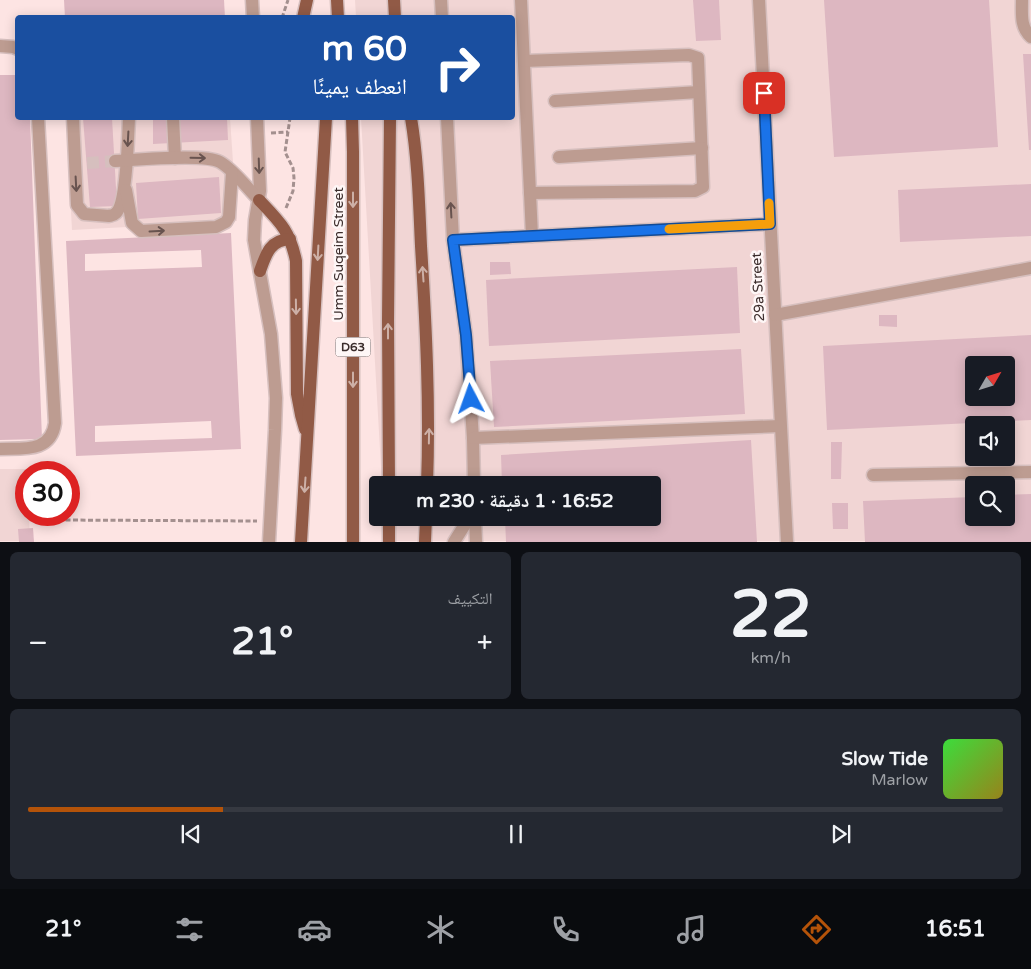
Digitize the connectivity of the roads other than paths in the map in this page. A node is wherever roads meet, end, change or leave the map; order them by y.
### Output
1 (252, 0) edge
2 (307, 0) edge
3 (337, 0) edge
4 (394, 0) edge
5 (441, 0) edge
6 (521, 0) edge
7 (759, 0) edge
8 (1022, 0) edge
9 (253, 15) edge
10 (304, 15) edge
11 (338, 15) edge
12 (395, 15) edge
13 (442, 15) edge
14 (1031, 37) edge
15 (0, 46) edge
16 (15, 48) edge
17 (524, 61) junction
18 (700, 92) junction
19 (555, 101) dead end
20 (38, 120) edge
21 (73, 120) edge
22 (128, 120) edge
23 (173, 120) edge
24 (257, 120) edge
25 (326, 120) edge
26 (352, 120) edge
27 (390, 120) edge
28 (411, 120) edge
29 (447, 120) edge
30 (702, 148) junction
31 (559, 156) dead end
32 (175, 158) junction
33 (121, 161) junction
34 (232, 173) junction
35 (125, 186) junction
36 (530, 193) junction
37 (258, 200) junction
38 (770, 224) junction
39 (532, 236) junction
40 (290, 239) junction
41 (453, 240) junction
42 (1031, 268) edge
43 (260, 270) junction
44 (775, 315) junction
45 (780, 426) junction
46 (308, 436) junction
47 (473, 438) junction
48 (0, 449) edge
49 (1031, 472) edge
50 (874, 475) dead end
51 (389, 476) edge
52 (427, 476) edge
53 (474, 476) edge
54 (389, 526) edge
55 (426, 526) edge
56 (464, 526) edge
57 (475, 526) edge
58 (269, 542) edge
59 (301, 542) edge
60 (353, 542) edge
61 (389, 542) edge
62 (426, 542) edge
63 (454, 542) edge
64 (476, 542) edge
65 (787, 542) edge

1 - 9 street
2 - 10 main road
3 - 11 main road
4 - 12 main road
5 - 13 street
6 - 17 street
7 - 38 street, 29a Street
8 - 14 street
15 - 16 street
17 - 18 street
17 - 36 street
18 - 19 street
18 - 30 street
20 - 48 street
21 -> 35 street
22 -> 33 street
23 - 32 street
24 -> 37 street
25 -> 46 main road
26 -> 60 main road, Umm Suqeim Street / D63
51 -> 27 main road, D63
52 -> 28 main road
41 -> 29 street
30 - 31 street
30 - 36 street
32 - 33 street
32 -> 34 street
33 - 35 street
35 -> 34 street
34 - 37 street
36 - 39 street
37 - 40 main road
37 - 43 street
38 - 39 street
38 - 44 street, 29a Street
39 - 41 street
40 - 43 main road
40 -> 46 main road
41 - 47 street
42 - 44 street
43 - 58 street
44 - 45 street, 29a Street
45 - 47 street
45 - 65 street, 29a Street
46 -> 59 main road
47 - 53 street
49 - 50 street
54 - 61 main road
55 - 62 main road
56 - 63 street
57 - 64 street

